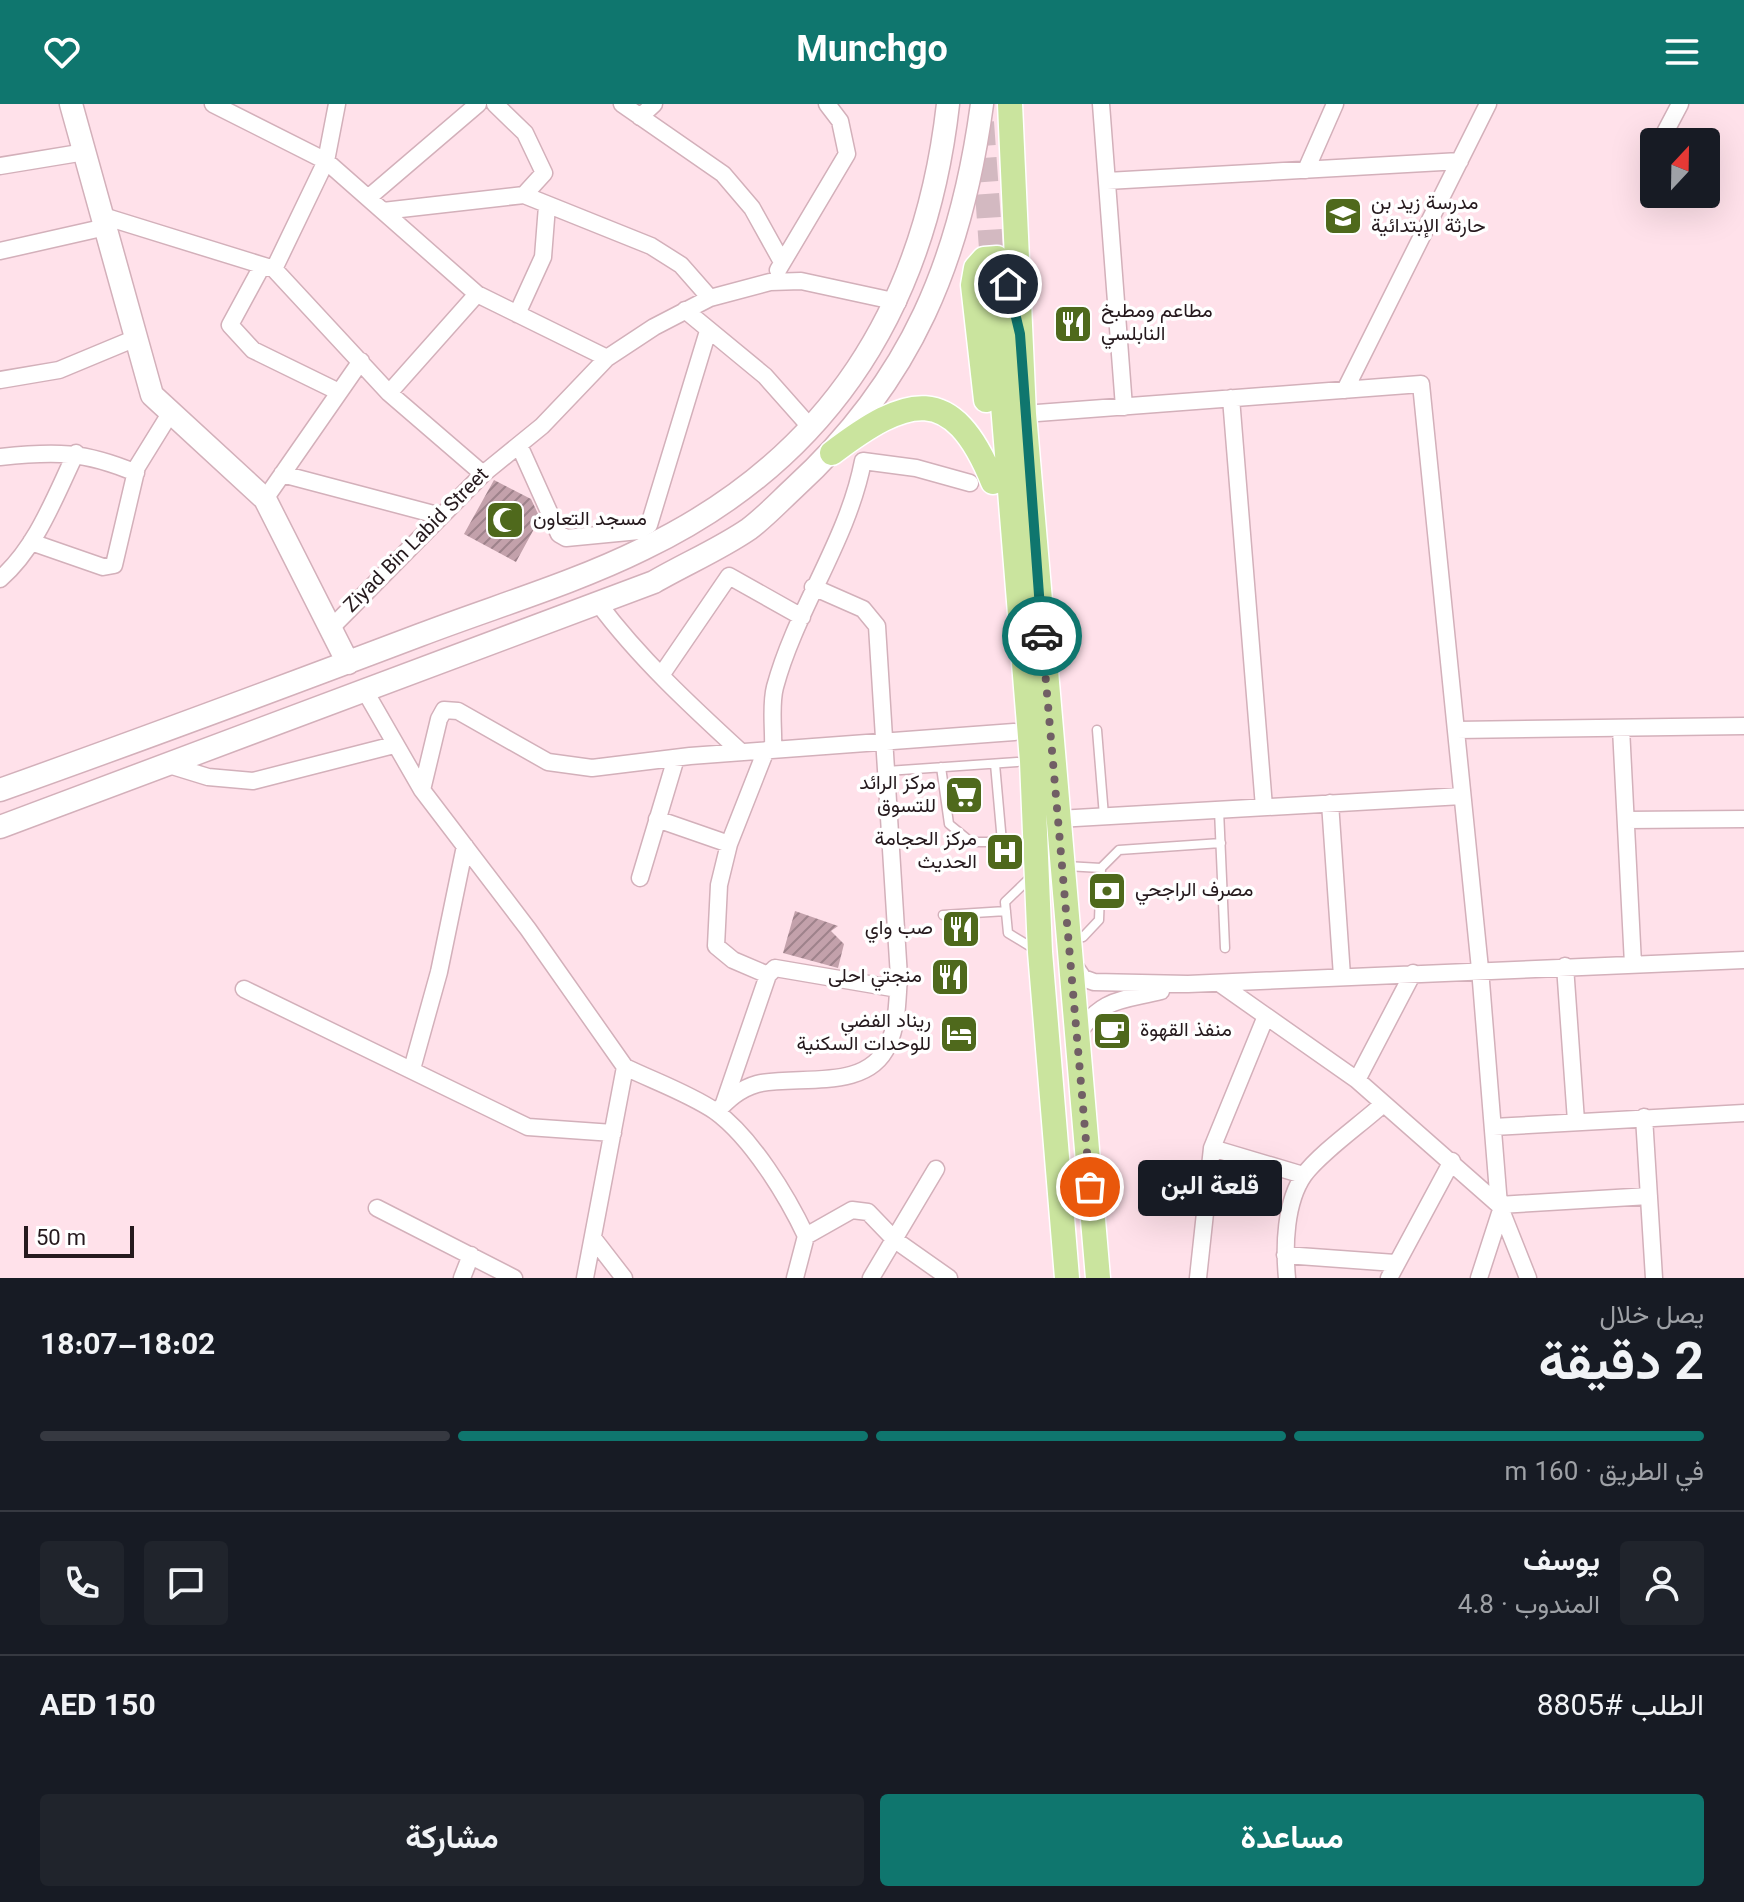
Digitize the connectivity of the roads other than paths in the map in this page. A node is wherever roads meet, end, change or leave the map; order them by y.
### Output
1 (71, 104) edge
2 (337, 104) edge
3 (478, 104) edge
4 (495, 104) edge
5 (622, 104) edge
6 (654, 104) edge
7 (827, 104) edge
8 (948, 104) edge
9 (982, 104) edge
10 (1010, 104) edge
11 (1101, 104) edge
12 (1335, 104) edge
13 (1488, 104) edge
14 (1680, 104) edge
15 (222, 106) edge
16 (640, 117) junction
17 (1667, 128) edge
18 (85, 152) junction
19 (326, 161) junction
20 (1460, 161) junction
21 (0, 166) edge
22 (1306, 170) junction
23 (1107, 181) junction
24 (524, 195) junction
25 (368, 198) junction
26 (547, 206) junction
27 (383, 211) junction
28 (104, 221) junction
29 (0, 251) edge
30 (782, 262) junction
31 (268, 267) junction
32 (770, 282) junction
33 (993, 282) tunnel mouth
34 (477, 294) junction
35 (710, 298) junction
36 (898, 302) junction
37 (685, 310) junction
38 (517, 314) junction
39 (708, 331) junction
40 (1020, 334) junction
41 (136, 338) junction
42 (607, 358) junction
43 (361, 361) junction
44 (0, 380) edge
45 (1345, 390) junction
46 (339, 392) junction
47 (389, 393) junction
48 (1231, 398) junction
49 (1124, 407) junction
50 (171, 412) junction
51 (1024, 414) junction
52 (812, 429) junction
53 (519, 445) junction
54 (76, 453) junction
55 (832, 453) junction
56 (0, 457) edge
57 (136, 473) junction
58 (282, 474) junction
59 (483, 474) junction
60 (981, 482) junction
61 (265, 499) junction
62 (441, 516) junction
63 (31, 542) junction
64 (0, 579) edge
65 (813, 587) junction
66 (598, 603) junction
67 (802, 617) junction
68 (332, 627) junction
69 (348, 663) junction
70 (662, 674) junction
71 (365, 691) junction
72 (1744, 726) edge
73 (1621, 728) junction
74 (1097, 730) dead end
75 (1456, 730) junction
76 (1014, 732) junction
77 (885, 741) junction
78 (394, 745) junction
79 (770, 750) junction
80 (741, 752) junction
81 (676, 758) junction
82 (1006, 763) junction
83 (169, 765) junction
84 (941, 767) junction
85 (887, 771) junction
86 (0, 790) edge
87 (422, 790) junction
88 (1462, 796) junction
89 (1330, 803) junction
90 (1264, 807) junction
91 (1219, 809) junction
92 (1104, 816) junction
93 (657, 819) junction
94 (1058, 819) junction
95 (1744, 819) edge
96 (1626, 820) junction
97 (1, 831) edge
98 (1002, 842) junction
99 (1221, 843) junction
100 (729, 844) junction
101 (465, 846) junction
102 (1035, 851) junction
103 (1062, 866) junction
104 (1101, 868) junction
105 (640, 878) dead end
106 (1006, 911) junction
107 (943, 915) dead end
108 (1225, 948) dead end
109 (1070, 951) junction
110 (1040, 952) junction
111 (1744, 960) edge
112 (1633, 964) junction
113 (1565, 966) junction
114 (1480, 969) junction
115 (1413, 973) junction
116 (768, 975) junction
117 (1342, 976) junction
118 (1219, 983) junction
119 (1188, 984) junction
120 (244, 989) dead end
121 (898, 989) junction
122 (1266, 1016) junction
123 (1078, 1034) junction
124 (625, 1067) junction
125 (412, 1069) junction
126 (1357, 1080) junction
127 (1382, 1105) junction
128 (719, 1109) junction
129 (1744, 1113) edge
130 (1644, 1117) junction
131 (1576, 1121) junction
132 (1493, 1127) junction
133 (613, 1133) junction
134 (1212, 1148) junction
135 (1452, 1161) junction
136 (936, 1169) dead end
137 (1303, 1175) junction
138 (1649, 1196) junction
139 (1500, 1207) junction
140 (377, 1208) dead end
141 (806, 1236) junction
142 (593, 1238) junction
143 (895, 1240) junction
144 (471, 1255) junction
145 (1285, 1255) junction
146 (1392, 1270) edge
147 (462, 1278) edge
148 (514, 1278) edge
149 (585, 1278) edge
150 (624, 1278) edge
151 (795, 1278) edge
152 (871, 1278) edge
153 (949, 1278) edge
154 (1067, 1278) edge
155 (1098, 1278) edge
156 (1198, 1278) edge
157 (1287, 1278) edge
158 (1479, 1278) edge
159 (1528, 1278) edge
160 (1654, 1278) edge

1 - 18 main road, Ziyad Bin Labid Street
2 - 19 street
3 - 25 street
4 - 24 street
5 - 16 street
6 - 16 street
7 - 30 street
8 - 36 main road
9 - 55 main road
10 - 40 main road
11 - 23 street
12 - 22 street
13 - 20 street
14 - 17 street
15 - 19 street
16 - 30 street
18 - 21 street
18 - 28 main road, Ziyad Bin Labid Street
19 - 25 street
19 - 31 street
20 - 22 street
20 - 45 street
22 - 23 street
23 - 49 street
24 - 26 street
24 - 27 street
25 - 27 street
26 - 35 street
26 - 38 street
27 - 34 street
28 - 29 street
28 - 31 street
28 - 41 main road, Ziyad Bin Labid Street
30 - 32 street
31 - 43 street
31 - 46 street
32 - 35 street, Ziyad Bin Labid Street
32 - 36 street, Ziyad Bin Labid Street
33 - 102 main road
34 - 38 street
34 - 47 street
35 - 37 street, Ziyad Bin Labid Street
36 - 52 main road
37 - 39 street
37 - 42 street, Ziyad Bin Labid Street
38 - 42 street
39 - 52 street
39 - 53 street
40 - 51 main road
40 - 60 main road
41 - 44 street
41 - 50 main road, Ziyad Bin Labid Street
42 - 53 street, Ziyad Bin Labid Street
43 - 46 street
43 - 47 street
45 - 48 street
45 - 75 street
46 - 58 street
47 - 59 street
48 - 49 street
48 - 90 street
49 - 51 street
50 - 57 street
50 - 61 main road, Ziyad Bin Labid Street
51 - 94 main road
52 - 69 main road
53 - 59 street, Ziyad Bin Labid Street
54 - 56 street
54 - 57 street
54 - 63 street
55 - 60 main road
55 - 66 main road
57 - 63 street
58 - 61 street
58 - 62 street
59 - 62 street, Ziyad Bin Labid Street
60 - 65 street
60 - 76 main road
61 - 68 main road, Ziyad Bin Labid Street
62 - 68 street, Ziyad Bin Labid Street
63 - 64 street
65 - 67 street
65 - 77 street
66 - 70 street
66 - 71 main road
67 - 70 street
67 - 79 street
68 - 69 main road
69 - 86 main road
70 - 80 street
71 - 78 street
71 - 83 main road
72 - 73 street
73 - 75 street
73 - 96 street
74 - 92 lane
75 - 88 street
76 - 77 street
76 - 82 main road
77 - 79 street
77 - 85 street
78 - 83 street
78 - 87 street
79 - 80 street
79 - 100 street
80 - 81 street
81 - 87 street
81 - 93 street
82 - 84 lane
82 - 98 lane
82 - 102 main road
83 - 97 main road
84 - 85 lane
84 - 98 lane
85 - 121 street
87 - 101 street
88 - 89 street
88 - 114 street
89 - 90 street
89 - 117 street
90 - 91 street
91 - 92 street
91 - 99 lane
92 - 94 street
93 - 100 street
93 - 105 street
94 - 103 main road
95 - 96 street
96 - 112 street
98 - 102 lane
99 - 104 lane
99 - 108 lane
100 - 116 street
101 - 124 street
101 - 125 street
102 - 106 lane
102 - 110 main road
103 - 104 lane
103 - 109 main road
104 - 109 lane
106 - 107 lane
106 - 110 lane
109 - 119 street
109 - 123 main road
110 - 154 main road
111 - 112 street
112 - 113 street
113 - 114 street
113 - 131 street
114 - 115 street
114 - 132 street
115 - 117 street
115 - 126 street
116 - 121 street
116 - 128 street
117 - 118 street
118 - 119 street
118 - 122 street
119 - 123 street
120 - 125 street
121 - 128 street
122 - 126 street
122 - 134 street
123 - 155 main road
124 - 128 street
124 - 133 street
125 - 133 street
126 - 127 street
127 - 135 street
127 - 137 street
128 - 141 street
129 - 130 street
130 - 131 street
130 - 138 street
131 - 132 street
132 - 139 street
133 - 142 street
134 - 137 street
134 - 156 street
135 - 139 street
135 - 146 street
136 - 143 street
137 - 145 street
138 - 139 street
138 - 160 street
139 - 158 street
139 - 159 street
140 - 144 street
141 - 143 street
141 - 151 street
142 - 149 street
142 - 150 street
143 - 152 street
143 - 153 street
144 - 147 street
144 - 148 street
145 - 146 street
145 - 157 street

